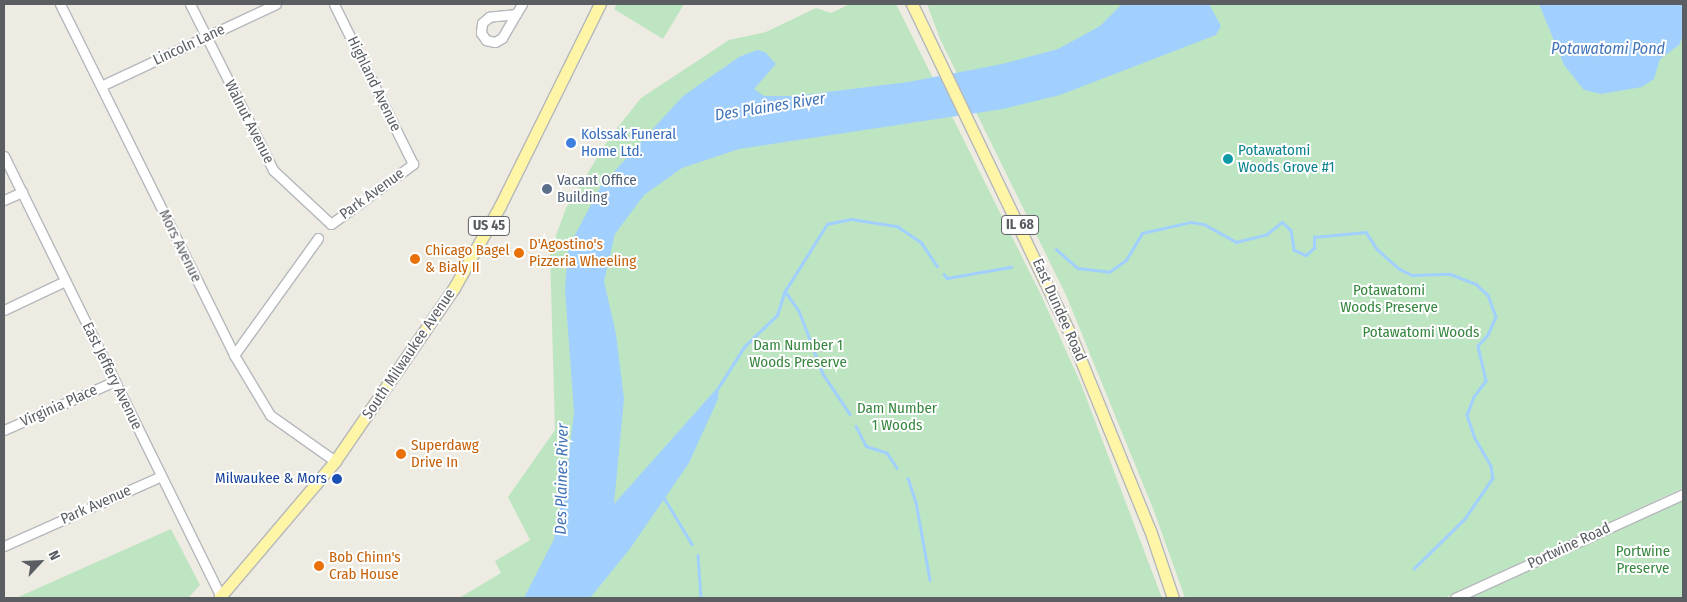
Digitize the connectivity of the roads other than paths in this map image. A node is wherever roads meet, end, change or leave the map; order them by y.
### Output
1 (60, 4) edge
2 (190, 4) edge
3 (276, 4) edge
4 (334, 4) edge
5 (522, 4) edge
6 (600, 4) edge
7 (912, 4) edge
8 (516, 14) junction
9 (206, 37) junction
10 (101, 86) junction
11 (4, 156) edge
12 (413, 164) joint
13 (22, 192) junction
14 (4, 200) edge
15 (331, 224) joint
16 (318, 238) dead end
17 (65, 281) junction
18 (4, 310) edge
19 (234, 355) junction
20 (115, 382) junction
21 (4, 430) edge
22 (335, 461) junction
23 (161, 476) junction
24 (1683, 494) edge
25 (4, 546) edge
26 (220, 598) edge
27 (1173, 598) edge
28 (1455, 598) edge

1 - 10 street, Mors Avenue
2 - 9 street, Walnut Avenue
3 - 9 street, Lincoln Lane
4 - 12 street, Highland Avenue
5 - 8 street
6 - 22 main road, South Milwaukee Avenue / US 45
7 - 27 main road, East Dundee Road / IL 68
8 - 8 street
9 - 10 street, Lincoln Lane
9 - 15 street, Walnut Avenue
10 - 19 street, Mors Avenue
11 - 13 street, East Jeffery Avenue
12 - 15 street, Park Avenue
13 - 14 street
13 - 17 street, East Jeffery Avenue
16 - 19 street
17 - 18 street
17 - 20 street, East Jeffery Avenue
19 - 22 street, Mors Avenue
20 - 21 street, Virginia Place
20 - 23 street, East Jeffery Avenue
22 - 26 main road, South Milwaukee Avenue / US 45
23 - 25 street, Park Avenue
23 - 26 street, East Jeffery Avenue
24 - 28 street, Portwine Road

